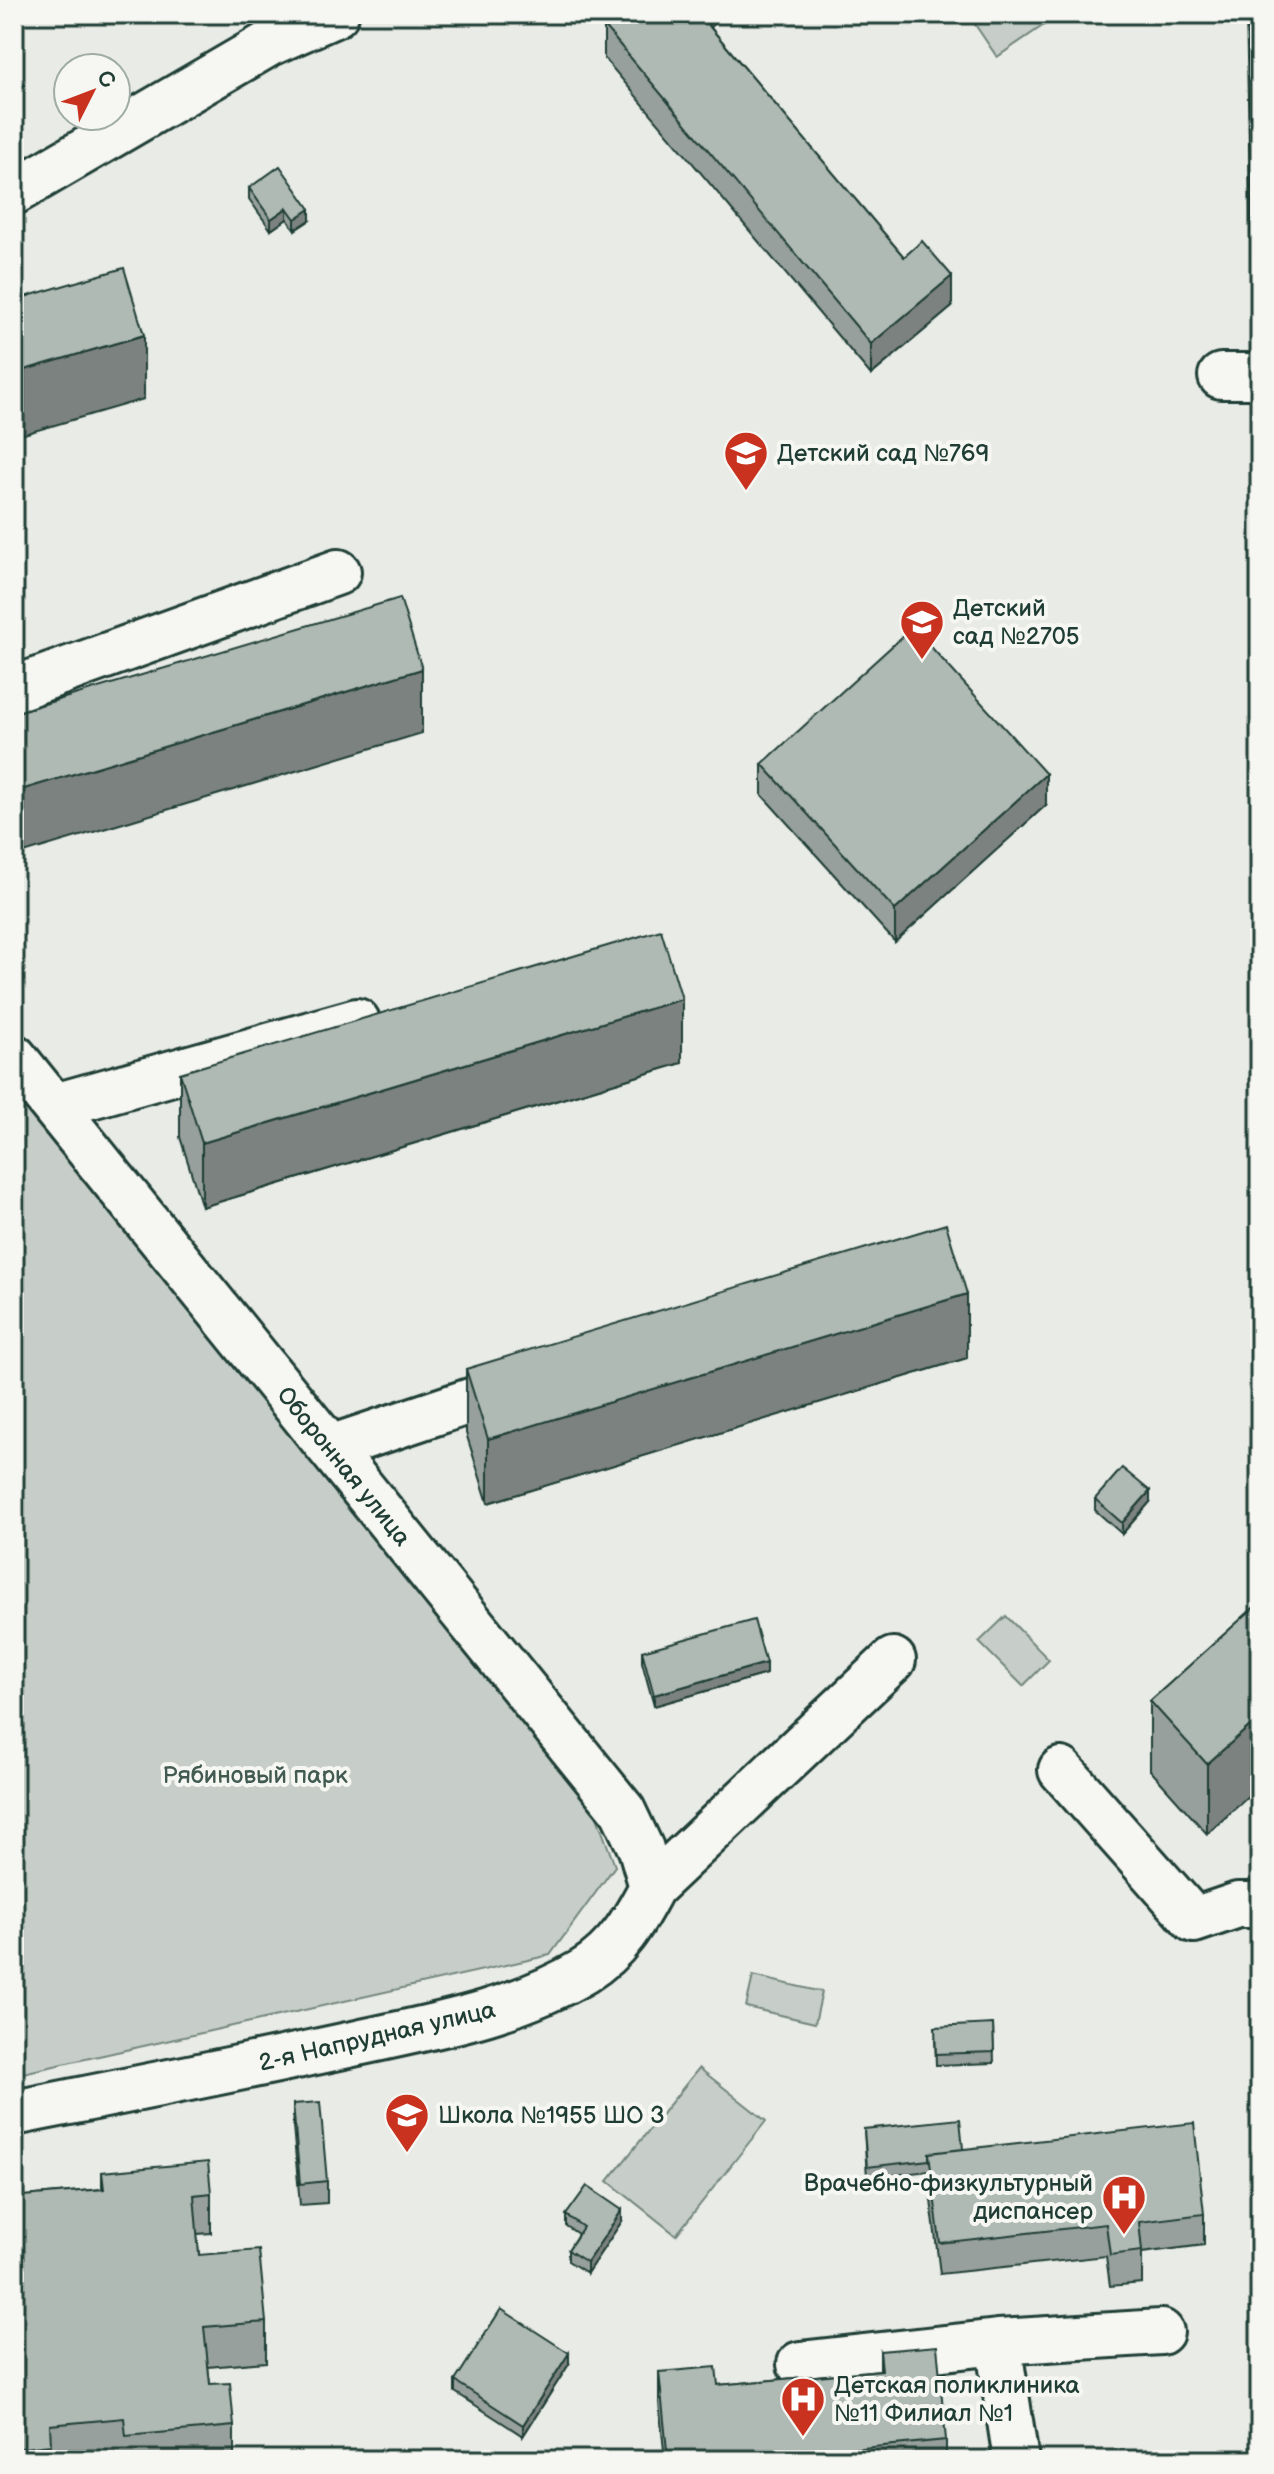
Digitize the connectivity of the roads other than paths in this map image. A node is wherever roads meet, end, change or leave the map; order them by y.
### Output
1 (336, 14) edge
2 (14, 192) edge
3 (338, 572) dead end
4 (14, 689) edge
5 (388, 1013) edge
6 (14, 1057) edge
7 (55, 1106) junction
8 (557, 1372) edge
9 (330, 1448) junction
10 (893, 1660) dead end
11 (1061, 1770) dead end
12 (652, 1887) junction
13 (1260, 1905) edge
14 (14, 2113) edge
15 (1161, 2332) dead end
16 (998, 2342) junction
17 (800, 2364) dead end
18 (1016, 2460) edge

1 - 2 street
3 - 4 street
5 - 7 street
6 - 7 street, Оборонная улица
7 - 9 street, Оборонная улица
8 - 9 street
9 - 12 street, Оборонная улица
10 - 12 street, 2-я Напрудная улица
11 - 13 street
12 - 14 street, 2-я Напрудная улица
15 - 16 street
16 - 17 street
16 - 18 street

